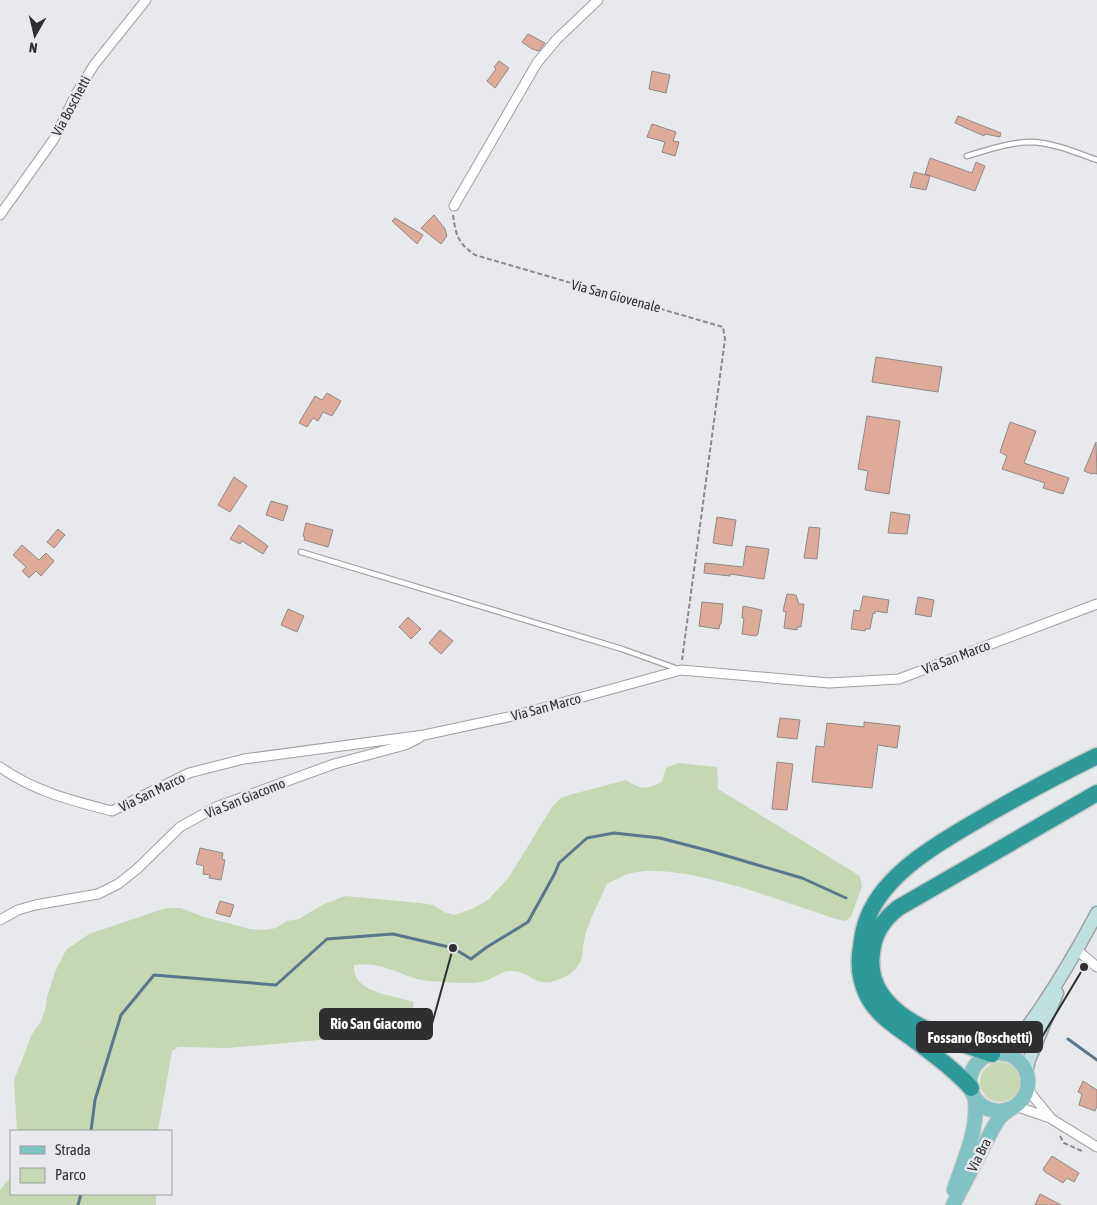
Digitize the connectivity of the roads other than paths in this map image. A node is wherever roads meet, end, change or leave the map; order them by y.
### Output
1 (146, 0) edge
2 (598, 0) edge
3 (967, 156) dead end
4 (1097, 160) edge
5 (454, 206) road end
6 (0, 215) edge
7 (301, 552) dead end
8 (1097, 604) edge
9 (681, 670) junction
10 (424, 735) junction
11 (1097, 756) edge
12 (0, 767) edge
13 (1097, 794) edge
14 (1097, 913) edge
15 (0, 920) edge
16 (1077, 950) junction
17 (1070, 964) junction
18 (1097, 966) edge
19 (997, 1054) junction
20 (1026, 1072) junction
21 (1027, 1087) junction
22 (973, 1093) junction
23 (1012, 1107) junction
24 (1050, 1118) junction
25 (1097, 1147) edge
26 (949, 1205) edge
27 (953, 1205) edge

1 - 6 street, Via Boschetti
2 - 5 street
3 - 4 lane
7 - 9 lane
8 - 9 street, Via San Marco
9 - 10 street, Via San Marco
10 - 12 street, Via San Marco
10 - 15 street, Via San Giacomo
11 - 22 highway
13 - 19 highway
14 - 16 main road
16 - 17 main road
16 - 18 street
17 - 19 main road
17 - 20 main road
19 - 20 main road
19 - 22 main road
20 - 21 main road
21 - 23 main road
21 - 24 street
22 - 23 main road
22 - 26 main road, Via Bra
23 - 24 street
23 - 27 main road, Via Bra
24 - 25 street

